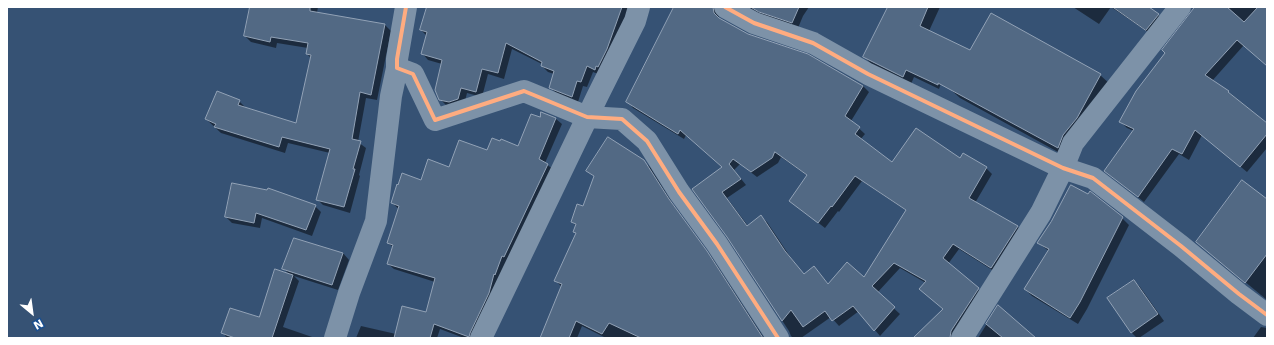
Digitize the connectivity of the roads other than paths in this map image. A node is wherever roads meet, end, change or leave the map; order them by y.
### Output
1 (406, 7) edge
2 (639, 7) edge
3 (725, 7) edge
4 (1180, 7) edge
5 (397, 68) junction
6 (587, 117) junction
7 (1063, 168) junction
8 (1267, 315) edge
9 (335, 338) edge
10 (481, 338) edge
11 (778, 338) edge
12 (962, 338) edge

1 - 5 street
2 - 6 street
3 - 7 street
4 - 7 street
5 - 6 street
5 - 9 street
6 - 10 street
6 - 11 street
7 - 8 street
7 - 12 street

